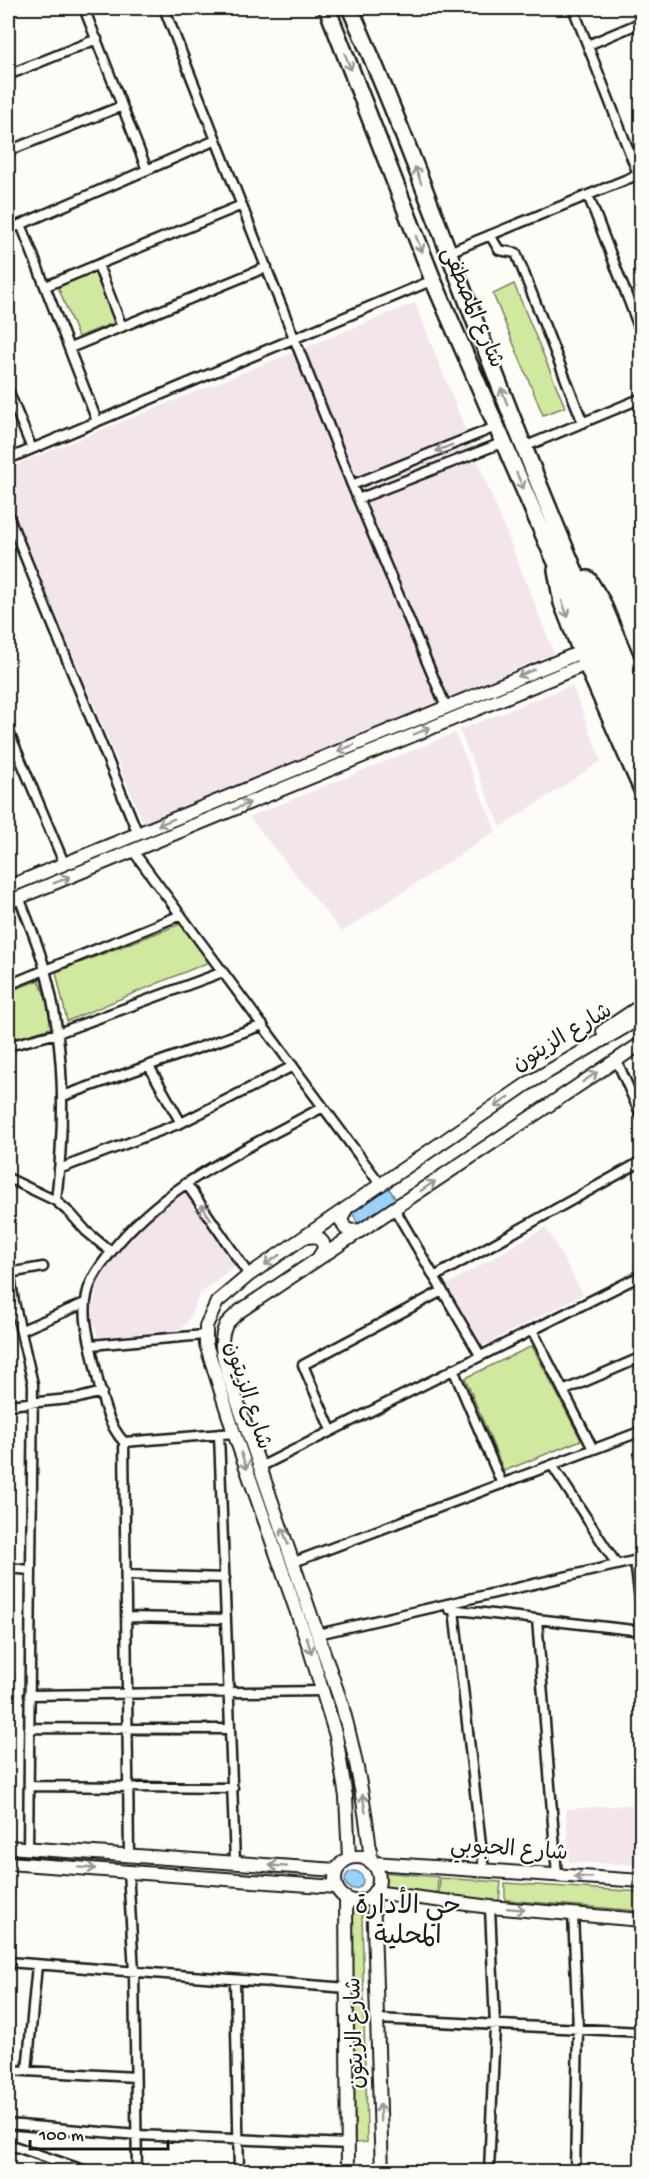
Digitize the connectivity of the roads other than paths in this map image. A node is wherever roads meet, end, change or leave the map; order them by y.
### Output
1 (84, 8) edge
2 (164, 8) edge
3 (327, 8) edge
4 (350, 8) edge
5 (573, 8) edge
6 (642, 22) edge
7 (96, 39) junction
8 (588, 45) junction
9 (8, 75) edge
10 (386, 92) junction
11 (363, 102) junction
12 (122, 106) junction
13 (216, 140) junction
14 (8, 151) edge
15 (147, 170) junction
16 (640, 174) edge
17 (588, 195) junction
18 (242, 205) junction
19 (21, 224) junction
20 (8, 230) edge
21 (490, 235) junction
22 (449, 252) junction
23 (98, 265) junction
24 (267, 267) junction
25 (434, 280) junction
26 (46, 286) junction
27 (123, 327) junction
28 (642, 335) edge
29 (295, 337) junction
30 (70, 348) junction
31 (8, 390) edge
32 (642, 398) edge
33 (97, 421) junction
34 (583, 423) junction
35 (498, 426) junction
36 (504, 442) junction
37 (524, 447) junction
38 (32, 449) junction
39 (8, 459) edge
40 (352, 485) junction
41 (358, 499) junction
42 (8, 515) edge
43 (566, 547) junction
44 (551, 552) junction
45 (590, 619) junction
46 (583, 658) junction
47 (642, 698) edge
48 (446, 707) junction
49 (8, 730) edge
50 (642, 733) edge
51 (642, 763) edge
52 (642, 790) edge
53 (138, 834) junction
54 (134, 851) junction
55 (64, 863) junction
56 (8, 887) edge
57 (14, 900) edge
58 (181, 915) junction
59 (45, 970) junction
60 (223, 972) junction
61 (8, 986) edge
62 (642, 1005) edge
63 (642, 1017) edge
64 (262, 1025) junction
65 (58, 1033) junction
66 (642, 1043) edge
67 (8, 1046) edge
68 (642, 1052) edge
69 (621, 1056) junction
70 (150, 1066) junction
71 (293, 1066) junction
72 (527, 1084) junction
73 (63, 1096) junction
74 (323, 1107) junction
75 (642, 1118) edge
76 (182, 1123) junction
77 (642, 1161) edge
78 (59, 1169) junction
79 (8, 1178) edge
80 (186, 1183) junction
81 (381, 1185) junction
82 (56, 1201) junction
83 (347, 1208) junction
84 (394, 1208) junction
85 (361, 1230) junction
86 (305, 1237) junction
87 (111, 1252) junction
88 (319, 1257) junction
89 (8, 1262) edge
90 (43, 1268) dead end
91 (9, 1273) edge
92 (249, 1275) junction
93 (642, 1275) edge
94 (434, 1276) junction
95 (442, 1291) junction
96 (85, 1303) junction
97 (21, 1330) junction
98 (532, 1330) junction
99 (204, 1335) junction
100 (91, 1345) junction
101 (480, 1355) junction
102 (642, 1357) edge
103 (453, 1369) junction
104 (563, 1391) junction
105 (102, 1392) junction
106 (34, 1403) junction
107 (8, 1406) edge
108 (331, 1430) junction
109 (642, 1431) edge
110 (234, 1433) junction
111 (219, 1434) junction
112 (124, 1442) junction
113 (593, 1449) junction
114 (552, 1465) junction
115 (260, 1467) junction
116 (502, 1484) junction
117 (638, 1560) edge
118 (294, 1562) junction
119 (617, 1565) junction
120 (8, 1568) edge
121 (30, 1569) junction
122 (126, 1575) junction
123 (225, 1578) junction
124 (431, 1607) junction
125 (454, 1610) junction
126 (642, 1616) edge
127 (126, 1617) junction
128 (226, 1619) junction
129 (537, 1619) junction
130 (642, 1631) edge
131 (318, 1634) junction
132 (323, 1691) junction
133 (229, 1692) junction
134 (127, 1694) junction
135 (29, 1695) junction
136 (29, 1728) junction
137 (128, 1729) junction
138 (230, 1729) junction
139 (29, 1786) junction
140 (128, 1787) junction
141 (233, 1788) junction
142 (8, 1847) edge
143 (28, 1849) junction
144 (65, 1850) junction
145 (129, 1855) junction
146 (350, 1858) junction
147 (372, 1862) junction
148 (8, 1863) edge
149 (235, 1863) junction
150 (63, 1866) junction
151 (337, 1870) junction
152 (483, 1870) junction
153 (128, 1871) junction
154 (557, 1875) junction
155 (642, 1881) edge
156 (336, 1887) junction
157 (374, 1893) junction
158 (346, 1898) junction
159 (490, 1907) junction
160 (573, 1914) junction
161 (642, 1920) edge
162 (8, 1962) edge
163 (37, 1965) junction
164 (134, 1972) junction
165 (235, 1980) junction
166 (348, 1988) junction
167 (377, 2019) junction
168 (495, 2025) junction
169 (578, 2029) junction
170 (642, 2032) edge
171 (8, 2070) edge
172 (27, 2071) junction
173 (135, 2077) junction
174 (8, 2124) edge
175 (137, 2135) junction
176 (239, 2139) junction
177 (8, 2144) edge
178 (348, 2144) junction
179 (89, 2172) edge
180 (137, 2172) edge
181 (239, 2172) edge
182 (348, 2172) edge
183 (382, 2172) edge
184 (489, 2172) edge
185 (575, 2172) edge

1 - 7 street
2 - 13 street
3 -> 11 highway, شارع المصطفى
4 - 10 highway, شارع المصطفى
5 - 8 street
6 - 8 street
7 - 9 street
7 - 12 street
8 - 16 street
10 - 11 highway
22 -> 10 highway, شارع المصطفى
11 -> 25 highway, شارع المصطفى
12 - 14 street
12 - 15 street
13 - 15 street
13 - 18 street
15 - 19 street
16 - 17 street
17 - 21 street
17 - 28 street
18 - 23 street
18 - 24 street
19 - 20 street
19 - 26 street
21 - 22 street
21 - 34 street
37 -> 22 highway, شارع المصطفى
23 - 26 street
23 - 27 street
24 - 27 street
24 - 29 street
25 - 29 street
25 - 35 highway, شارع المصطفى
26 - 30 street
27 - 30 street
29 - 33 street
29 - 40 street
30 - 33 street
31 - 38 street
32 - 34 street
33 - 38 street
34 - 37 street
35 - 36 highway, شارع المصطفى
35 -> 40 street
36 - 41 street
36 -> 44 highway, شارع المصطفى
37 - 43 highway, شارع المصطفى
38 - 39 street
40 - 41 street
41 - 48 street
42 - 53 street
43 - 45 highway, شارع المصطفى
43 - 47 highway
44 - 45 highway, شارع المصطفى
44 -> 46 highway
45 - 50 highway
45 - 51 highway
46 -> 48 main road
46 - 52 highway
54 -> 46 main road
48 -> 53 main road
49 - 55 street
53 - 55 main road
57 -> 54 main road
54 - 58 street
55 - 56 main road
57 - 59 street
58 - 59 street
58 - 60 street
59 - 61 street
59 - 65 street
60 - 64 street
60 - 65 street
62 - 72 main road
63 - 72 main road, شارع الزيتون
64 - 70 street
64 - 71 street
65 - 67 street
65 - 73 street
66 - 69 main road, شارع الزيتون
68 - 69 main road
69 - 75 street
84 -> 69 main road, شارع الزيتون
70 - 73 street
70 - 76 street
71 - 74 street
71 - 76 street
72 -> 81 main road, شارع الزيتون
73 - 78 street
74 - 80 street
74 - 81 street
76 - 78 street
77 - 94 street
78 - 82 street
79 - 82 street
80 - 87 street
92 -> 80 street
81 - 83 main road, شارع الزيتون
82 - 87 street
83 - 85 main road
83 - 86 main road, شارع الزيتون
84 - 85 main road, شارع الزيتون
84 - 94 street
85 - 88 main road, شارع الزيتون
86 - 88 main road
86 -> 92 main road, شارع الزيتون
87 - 96 street
88 - 115 main road, شارع الزيتون
89 - 91 street
90 - 91 street
91 - 97 street
92 - 99 main road, شارع الزيتون
93 - 98 street
94 - 95 street
95 - 101 street
95 - 108 street
96 - 97 street
96 - 100 street
97 - 106 street
98 - 101 street
98 - 104 street
99 - 100 street
99 - 110 main road, شارع الزيتون
100 - 105 street
101 - 103 street
102 - 104 street
103 - 108 street
103 - 116 street
104 - 113 street
105 - 106 street
105 - 112 street
106 - 107 street
106 - 121 street
108 - 115 street
109 - 113 street
110 - 111 street
110 -> 132 main road, شارع الزيتون
111 - 112 street
111 - 123 street
112 - 122 street
113 - 114 street
114 - 116 street
114 - 119 street
118 -> 115 main road, شارع الزيتون
116 - 118 street
117 - 119 street
117 - 126 street
118 - 131 main road, شارع الزيتون
119 - 124 street
120 - 121 street
121 - 135 street
122 - 123 street
122 - 127 street
123 - 128 street
124 - 125 street
124 - 131 street
125 - 129 street
125 - 152 street
127 - 128 street
127 - 134 street
128 - 133 street
129 - 130 street
129 - 154 street
147 -> 131 main road, شارع الزيتون
132 - 133 street
132 - 146 main road, شارع الزيتون
133 - 134 street
133 - 138 street
134 - 135 street
134 - 137 street
135 - 136 street
136 - 137 street
136 - 139 street
137 - 138 street
137 - 140 street
138 - 141 street
139 - 140 street
139 - 143 street
140 - 141 street
140 - 145 street
141 - 149 street
142 - 143 main road
143 - 144 main road
144 - 145 main road
144 - 150 main road
145 - 149 main road
146 - 147 main road
146 - 151 main road
147 - 152 main road, شارع الحبوبي
147 - 157 main road
148 - 150 main road
151 -> 149 main road
150 -> 153 main road
151 - 156 main road
152 - 154 main road, شارع الحبوبي
153 - 156 main road
153 - 164 street
155 -> 154 main road, شارع الحبوبي
156 - 158 main road
157 - 158 main road
157 - 159 main road
157 - 167 main road, شارع الزيتون
158 - 166 main road, شارع الزيتون
159 -> 160 main road
159 - 168 street
160 - 161 main road
160 - 169 street
162 - 163 street
163 - 164 street
163 - 172 street
164 - 165 street
164 - 173 street
165 - 166 street
165 - 176 street
166 - 178 main road, شارع الزيتون
167 - 168 street
183 -> 167 main road, شارع الزيتون
168 - 169 street
168 - 184 street
169 - 170 street
169 - 185 street
171 - 172 street
172 - 173 street
173 - 175 street
174 - 175 street
175 - 176 street
175 - 180 street
176 - 178 street
176 - 181 street
177 - 179 street
178 - 182 main road, شارع الزيتون

